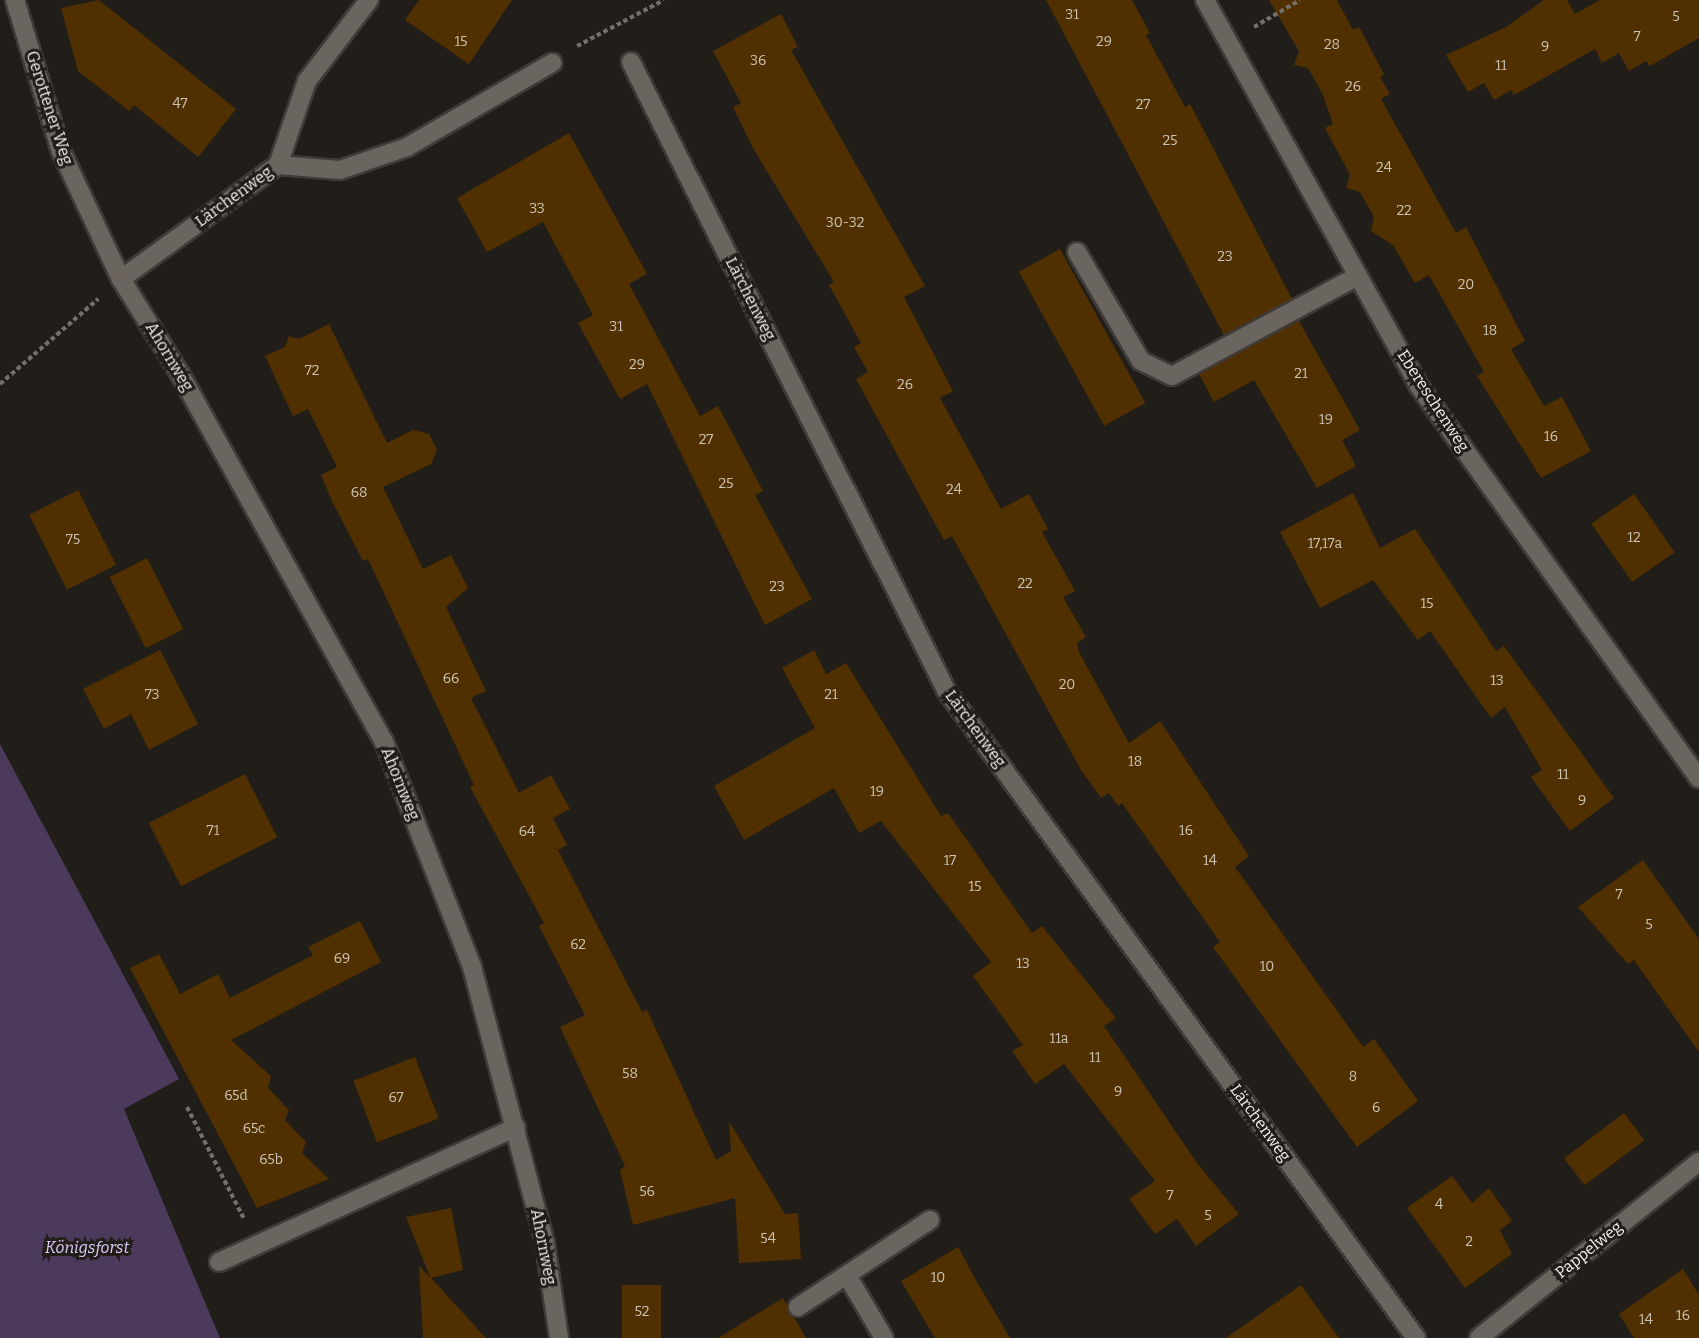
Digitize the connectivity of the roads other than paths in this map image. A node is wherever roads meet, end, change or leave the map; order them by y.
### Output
1 (15, 0) edge
2 (369, 0) edge
3 (1205, 0) edge
4 (631, 62) dead end
5 (552, 63) road end
6 (278, 165) junction
7 (1077, 252) dead end
8 (1358, 276) junction
9 (121, 279) junction
10 (1699, 778) edge
11 (516, 1127) junction
12 (1699, 1162) edge
13 (930, 1220) dead end
14 (219, 1262) dead end
15 (848, 1277) junction
16 (798, 1307) dead end
17 (559, 1338) edge
18 (884, 1338) edge
19 (1416, 1338) edge
20 (1479, 1338) edge

1 - 9 street, Gerottener Weg
2 - 6 street
3 - 8 street, Ebereschenweg
4 - 19 street, Lärchenweg
5 - 6 street, Lärchenweg
6 - 9 street, Lärchenweg
7 - 8 street
8 - 10 street, Ebereschenweg
9 - 11 street, Ahornweg
11 - 14 street
11 - 17 street, Ahornweg
12 - 20 street, Pappelweg
13 - 15 street
15 - 16 street
15 - 18 street

